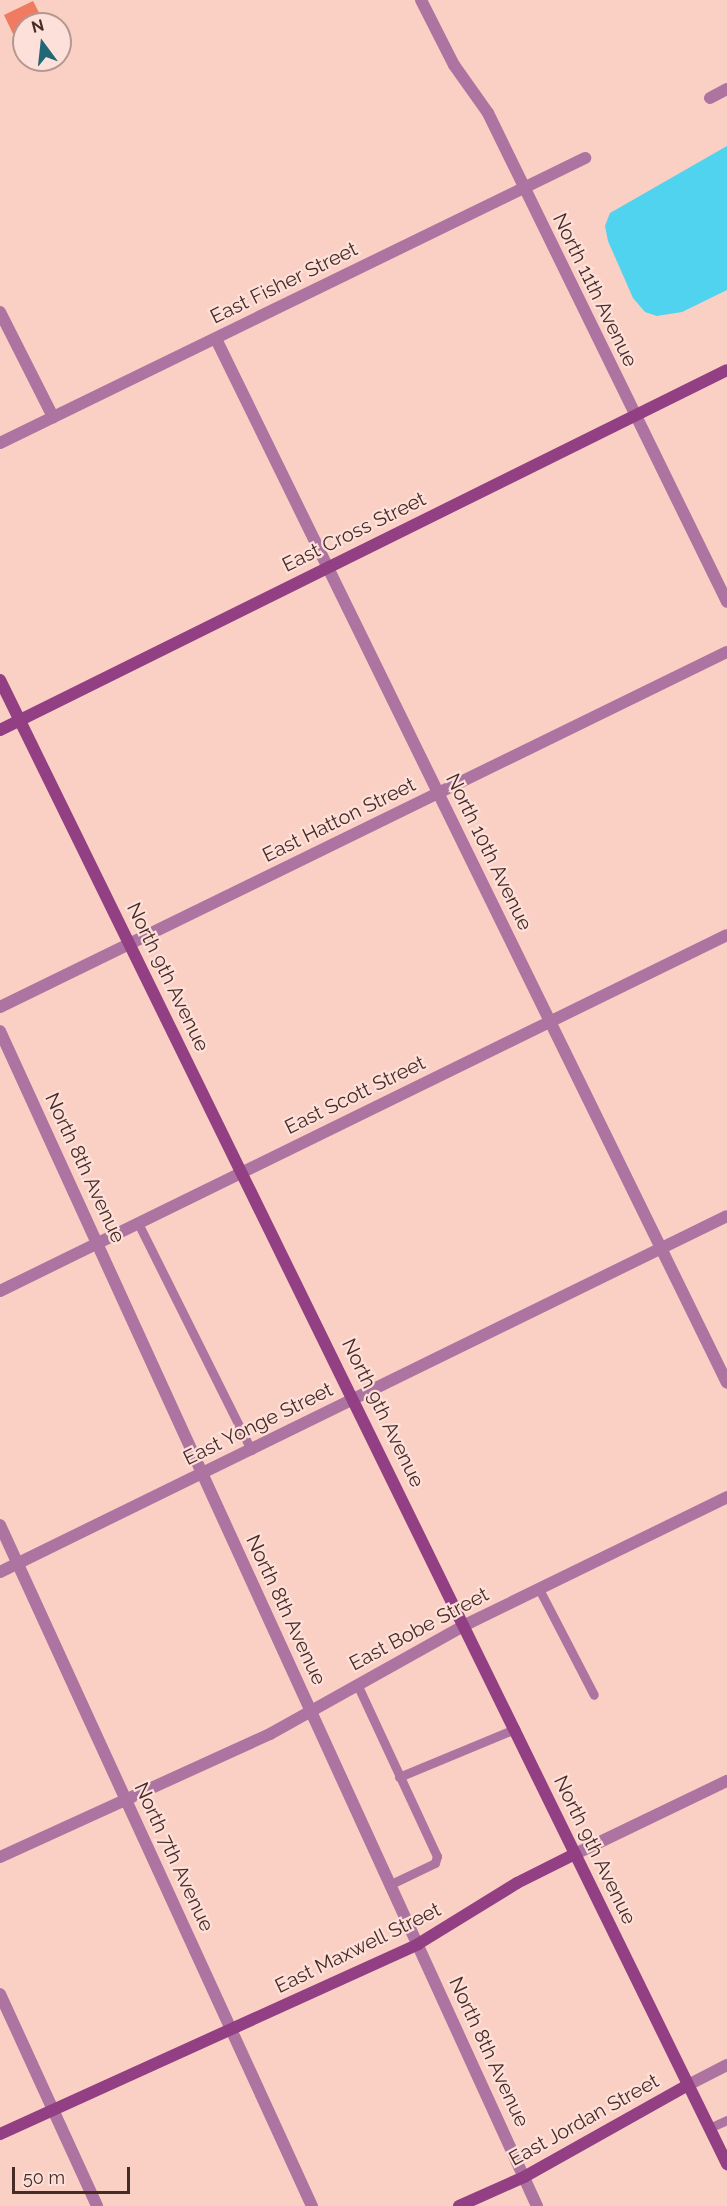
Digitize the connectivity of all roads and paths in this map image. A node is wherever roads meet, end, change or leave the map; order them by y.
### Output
1 (422, 0) edge
2 (727, 89) edge
3 (710, 98) dead end
4 (585, 158) dead end
5 (524, 188) junction
6 (0, 312) edge
7 (216, 339) junction
8 (727, 370) edge
9 (635, 416) junction
10 (53, 417) junction
11 (0, 443) edge
12 (327, 567) junction
13 (727, 602) edge
14 (727, 652) edge
15 (0, 680) edge
16 (20, 721) junction
17 (0, 730) edge
18 (438, 793) junction
19 (727, 935) edge
20 (130, 944) junction
21 (0, 1007) edge
22 (550, 1022) junction
23 (0, 1031) edge
24 (242, 1173) junction
25 (727, 1216) edge
26 (138, 1223) junction
27 (98, 1243) junction
28 (661, 1248) junction
29 (0, 1291) edge
30 (727, 1383) edge
31 (354, 1399) junction
32 (251, 1450) junction
33 (202, 1474) junction
34 (727, 1497) edge
35 (0, 1525) edge
36 (18, 1564) junction
37 (0, 1572) edge
38 (539, 1589) junction
39 (465, 1625) junction
40 (357, 1684) junction
41 (594, 1695) dead end
42 (311, 1710) junction
43 (515, 1730) junction
44 (399, 1777) junction
45 (727, 1781) edge
46 (126, 1800) junction
47 (575, 1854) junction
48 (0, 1857) edge
49 (391, 1884) junction
50 (418, 1944) junction
51 (0, 1994) edge
52 (232, 2030) junction
53 (727, 2065) edge
54 (688, 2085) junction
55 (54, 2112) junction
56 (727, 2120) edge
57 (709, 2128) junction
58 (0, 2134) edge
59 (727, 2164) edge
60 (524, 2177) junction
61 (97, 2206) edge
62 (312, 2206) edge
63 (459, 2206) edge
64 (537, 2206) edge

1 - 5 street, North 11th Avenue
2 - 3 street
4 - 5 street, East Fisher Street
5 - 7 street, East Fisher Street
5 - 9 street, North 11th Avenue
6 - 10 street
7 - 10 street, East Fisher Street
7 - 12 street, North 10th Avenue
8 - 9 street, East Cross Street
9 - 12 street, East Cross Street
9 - 13 street, North 11th Avenue
10 - 11 street, East Fisher Street
12 - 16 street, East Cross Street
12 - 18 street, North 10th Avenue
14 - 18 street, East Hatton Street
15 - 16 street, North 9th Avenue
16 - 17 street, East Cross Street
16 - 20 street, North 9th Avenue
18 - 20 street, East Hatton Street
18 - 22 street, North 10th Avenue
19 - 22 street, East Scott Street
20 - 21 street, East Hatton Street
20 - 24 street, North 9th Avenue
22 - 24 street, East Scott Street
22 - 28 street, North 10th Avenue
23 - 27 street, North 8th Avenue
24 - 26 street, East Scott Street
24 - 31 street, North 9th Avenue
25 - 28 street, East Yonge Street
26 - 27 street, East Scott Street
26 - 32 lane
27 - 29 street, East Scott Street
27 - 33 street, North 8th Avenue
28 - 30 street, North 10th Avenue
28 - 31 street, East Yonge Street
31 - 32 street, East Yonge Street
31 - 39 street, North 9th Avenue
32 - 33 street, East Yonge Street
33 - 36 street, East Yonge Street
33 - 42 street, North 8th Avenue
34 - 38 street, East Bobe Street
35 - 36 street, North 7th Avenue
36 - 37 street, East Yonge Street
36 - 46 street, North 7th Avenue
38 - 39 street, East Bobe Street
38 - 41 lane
39 - 40 street, East Bobe Street
39 - 43 street, North 9th Avenue
40 - 42 street, East Bobe Street
40 - 44 lane
42 - 46 street, East Bobe Street
42 - 49 street, North 8th Avenue
43 - 44 lane
43 - 47 street, North 9th Avenue
44 - 49 lane
45 - 47 street, East Maxwell Street
46 - 48 street, East Bobe Street
46 - 52 street, North 7th Avenue
47 - 50 street, East Maxwell Street
47 - 54 street, North 9th Avenue
49 - 50 street, North 8th Avenue
50 - 52 street, East Maxwell Street
50 - 60 street, North 8th Avenue
51 - 55 street
52 - 55 street, East Maxwell Street
52 - 62 street, North 7th Avenue
53 - 54 street, East Jordan Street
54 - 57 street, North 9th Avenue
54 - 60 street, East Jordan Street
55 - 58 street, East Maxwell Street
55 - 61 street
56 - 57 lane
57 - 59 street, North 9th Avenue
60 - 63 street, East Jordan Street
60 - 64 street, North 8th Avenue

